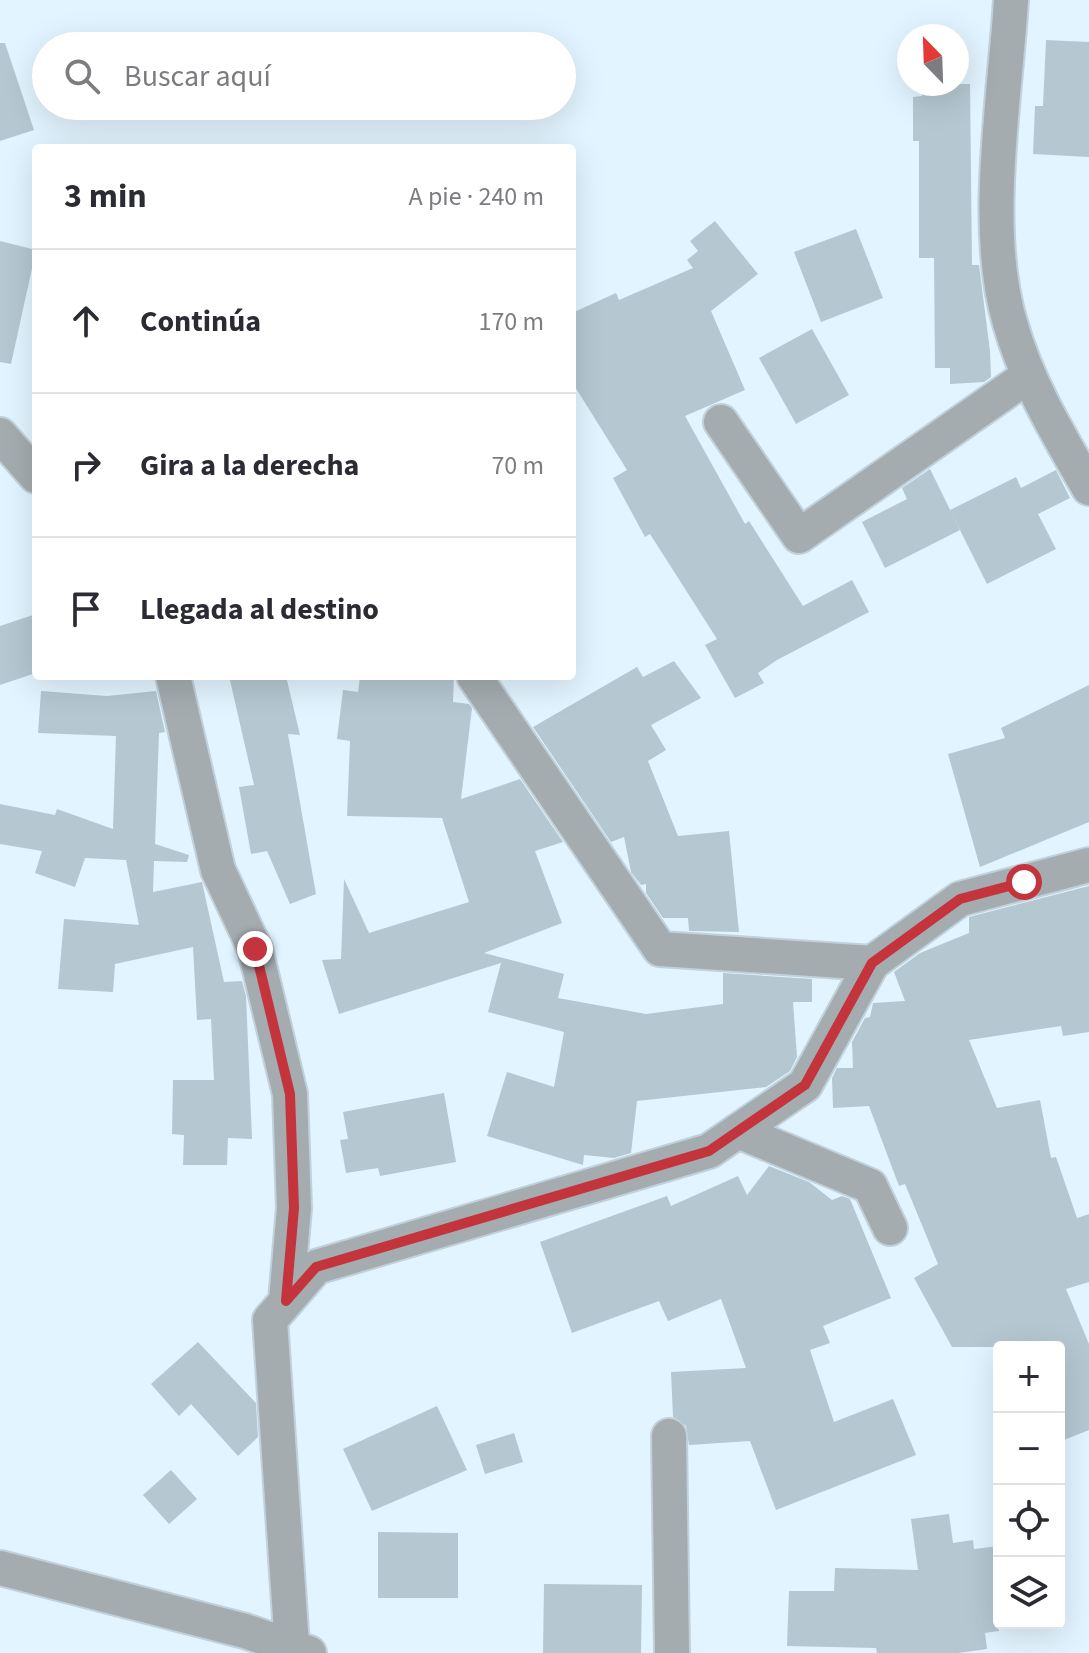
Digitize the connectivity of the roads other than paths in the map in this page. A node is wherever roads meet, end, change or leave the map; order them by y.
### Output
1 (1011, 0) edge
2 (1028, 376) junction
3 (721, 422) dead end
4 (0, 435) edge
5 (32, 471) edge
6 (1089, 488) edge
7 (174, 680) edge
8 (477, 680) edge
9 (1089, 865) edge
10 (872, 963) junction
11 (738, 1131) junction
12 (890, 1228) dead end
13 (286, 1301) junction
14 (669, 1436) dead end
15 (0, 1568) edge
16 (301, 1650) edge
17 (672, 1653) edge

1 - 2 street
2 - 3 street
2 - 6 street
4 - 5 street
7 - 13 street
8 - 10 street
9 - 10 street
10 - 11 street
11 - 12 street
11 - 13 street
13 - 16 street
14 - 17 street
15 - 16 street

